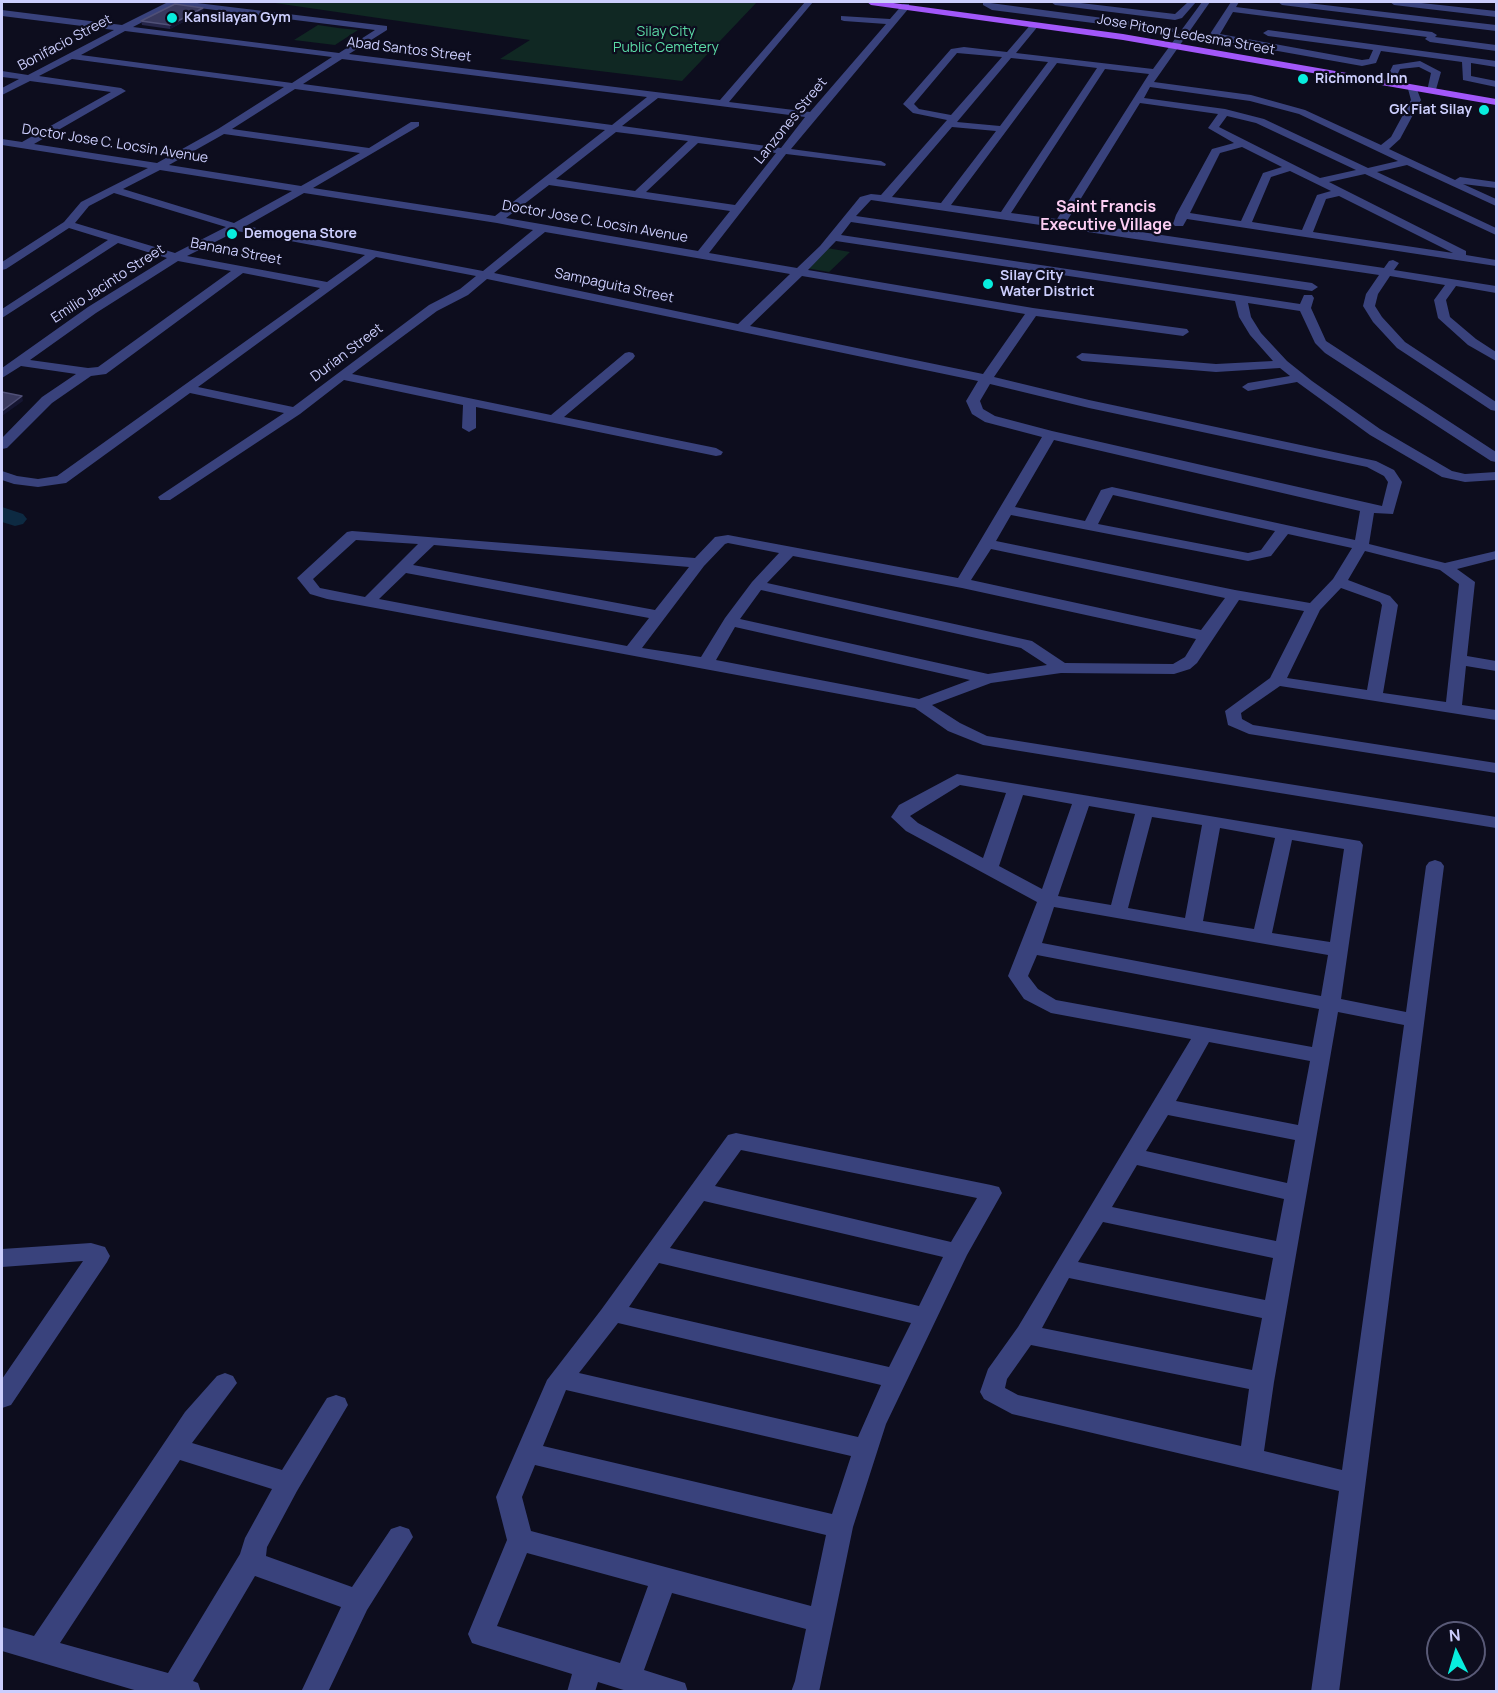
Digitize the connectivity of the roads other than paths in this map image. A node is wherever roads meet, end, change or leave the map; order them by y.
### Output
1 (173, 2) edge
2 (809, 2) edge
3 (871, 2) edge
4 (987, 2) edge
5 (1055, 2) edge
6 (1113, 2) edge
7 (1206, 2) edge
8 (1282, 2) edge
9 (1394, 2) edge
10 (1171, 5) dead end
11 (1190, 5) edge
12 (1232, 5) edge
13 (906, 6) junction
14 (1105, 8) junction
15 (1443, 8) junction
16 (2, 13) edge
17 (1497, 14) edge
18 (1276, 15) junction
19 (843, 18) dead end
20 (1092, 20) junction
21 (1438, 20) junction
22 (891, 22) junction
23 (1035, 25) junction
24 (1497, 27) edge
25 (123, 28) junction
26 (1171, 30) dead end
27 (1077, 31) junction
28 (1268, 33) junction
29 (1431, 37) junction
30 (1262, 45) junction
31 (1174, 46) junction
32 (1377, 48) junction
33 (1497, 48) edge
34 (71, 56) junction
35 (343, 56) junction
36 (1006, 56) junction
37 (1422, 59) junction
38 (1467, 60) junction
39 (1054, 61) junction
40 (1497, 64) edge
41 (1102, 67) junction
42 (1156, 72) junction
43 (2, 74) edge
44 (29, 78) junction
45 (1148, 84) junction
46 (1389, 84) junction
47 (1497, 84) edge
48 (293, 87) junction
49 (1413, 89) junction
50 (1196, 90) junction
51 (2, 92) edge
52 (1432, 92) junction
53 (656, 95) junction
54 (1137, 100) junction
55 (1497, 102) edge
56 (723, 103) junction
57 (1188, 106) junction
58 (1225, 112) junction
59 (812, 115) junction
60 (953, 121) junction
61 (415, 124) dead end
62 (613, 129) junction
63 (1003, 129) junction
64 (222, 131) junction
65 (1361, 139) junction
66 (1395, 139) junction
67 (695, 140) junction
68 (2, 142) edge
69 (1244, 143) junction
70 (24, 145) junction
71 (1383, 150) junction
72 (371, 151) junction
73 (783, 152) junction
74 (1408, 162) junction
75 (882, 164) dead end
76 (160, 166) junction
77 (1291, 167) junction
78 (1366, 172) junction
79 (1440, 177) junction
80 (546, 181) junction
81 (1320, 181) junction
82 (1497, 184) edge
83 (302, 189) junction
84 (114, 190) junction
85 (1341, 192) junction
86 (638, 194) junction
87 (884, 199) junction
88 (1497, 202) edge
89 (944, 207) junction
90 (736, 209) junction
91 (1182, 215) junction
92 (1004, 216) junction
93 (850, 218) junction
94 (497, 220) junction
95 (1060, 222) junction
96 (68, 224) junction
97 (1245, 225) junction
98 (236, 227) junction
99 (542, 228) junction
100 (1497, 232) edge
101 (1306, 234) junction
102 (833, 237) junction
103 (117, 238) junction
104 (1174, 240) junction
105 (1117, 244) junction
106 (1448, 246) junction
107 (1405, 249) junction
108 (375, 253) junction
109 (1430, 253) junction
110 (701, 255) junction
111 (176, 256) junction
112 (1477, 260) junction
113 (1317, 261) junction
114 (1497, 263) edge
115 (2, 267) edge
116 (241, 268) junction
117 (799, 271) junction
118 (1385, 272) junction
119 (488, 275) junction
120 (1102, 277) junction
121 (1453, 282) junction
122 (330, 286) junction
123 (1312, 287) junction
124 (1497, 289) edge
125 (1241, 300) junction
126 (1305, 308) junction
127 (1033, 312) junction
128 (2, 314) edge
129 (741, 328) junction
130 (1183, 332) dead end
131 (629, 356) dead end
132 (1082, 357) dead end
133 (1497, 357) edge
134 (20, 362) junction
135 (1283, 364) junction
136 (88, 372) junction
137 (2, 374) edge
138 (342, 376) junction
139 (1300, 378) junction
140 (986, 379) junction
141 (1248, 387) dead end
142 (189, 389) junction
143 (470, 403) junction
144 (1497, 407) edge
145 (295, 411) junction
146 (553, 420) junction
147 (469, 428) dead end
148 (1050, 435) junction
149 (2, 445) edge
150 (716, 452) dead end
151 (1497, 458) edge
152 (2, 476) edge
153 (1497, 476) edge
154 (165, 497) dead end
155 (1368, 508) junction
156 (1006, 510) junction
157 (1090, 525) junction
158 (1284, 529) junction
159 (430, 540) junction
160 (987, 544) junction
161 (1361, 546) junction
162 (790, 550) junction
163 (1497, 555) edge
164 (699, 563) junction
165 (1445, 567) junction
166 (405, 568) junction
167 (1339, 582) junction
168 (962, 583) junction
169 (757, 585) junction
170 (1236, 595) junction
171 (369, 601) junction
172 (1313, 608) junction
173 (658, 615) junction
174 (730, 621) junction
175 (1205, 636) junction
176 (631, 651) junction
177 (1459, 660) junction
178 (706, 663) junction
179 (1497, 666) edge
180 (1061, 668) junction
181 (988, 679) junction
182 (1276, 681) junction
183 (1374, 697) junction
184 (920, 704) junction
185 (1453, 709) junction
186 (1497, 715) edge
187 (1497, 768) edge
188 (1016, 789) junction
189 (1082, 800) junction
190 (1145, 811) junction
191 (1212, 821) junction
192 (1497, 823) edge
193 (1285, 833) junction
194 (1435, 866) dead end
195 (989, 868) junction
196 (1047, 900) junction
197 (1118, 912) junction
198 (1193, 925) junction
199 (1262, 937) junction
200 (1031, 947) junction
201 (1337, 950) junction
202 (1330, 1004) junction
203 (1414, 1020) junction
204 (1203, 1035) junction
205 (1320, 1056) junction
206 (1163, 1106) junction
207 (1307, 1135) junction
208 (1131, 1156) junction
209 (699, 1191) junction
210 (1296, 1193) junction
211 (1098, 1212) junction
212 (957, 1252) junction
213 (1285, 1252) junction
214 (654, 1253) junction
215 (5, 1262) edge
216 (1063, 1268) junction
217 (1275, 1311) junction
218 (612, 1312) junction
219 (925, 1317) junction
220 (1026, 1334) junction
221 (894, 1378) junction
222 (561, 1379) junction
223 (1262, 1382) junction
224 (225, 1383) dead end
225 (2, 1398) edge
226 (336, 1405) dead end
227 (174, 1448) junction
228 (865, 1449) junction
229 (528, 1453) junction
230 (1251, 1459) junction
231 (288, 1483) junction
232 (1352, 1483) junction
233 (840, 1527) junction
234 (400, 1537) dead end
235 (520, 1540) junction
236 (253, 1556) junction
237 (664, 1578) junction
238 (358, 1601) junction
239 (821, 1621) junction
240 (2, 1639) edge
241 (40, 1650) junction
242 (628, 1678) junction
243 (584, 1679) edge
244 (181, 1690) edge
245 (314, 1692) edge
246 (675, 1692) edge
247 (804, 1692) edge
248 (1324, 1692) edge

1 - 25 street, Bonifacio Street
1 - 35 street
2 - 56 street
3 - 13 main road, Jose Pitong Ledesma Street
4 - 20 street
5 - 14 street
6 - 14 street
7 - 31 street
8 - 21 street
9 - 15 street
10 - 11 street
11 - 14 street
12 - 18 street
12 - 30 street
13 - 22 street, Lanzones Street
13 - 23 main road, Jose Pitong Ledesma Street
14 - 20 street
15 - 17 street
15 - 21 street
16 - 25 street, Abad Santos Street
18 - 28 street
18 - 29 street
19 - 22 street
20 - 26 street
20 - 27 street
21 - 24 street
21 - 29 street
22 - 59 street, Lanzones Street
23 - 27 main road, Jose Pitong Ledesma Street
23 - 36 street
25 - 34 street, Bonifacio Street
25 - 35 street, Abad Santos Street
27 - 31 main road, Jose Pitong Ledesma Street
28 - 30 street
28 - 32 street
29 - 33 street
29 - 37 street
30 - 32 street
31 - 42 street
31 - 46 main road, Jose Pitong Ledesma Street
32 - 37 street
34 - 44 street, Bonifacio Street
34 - 48 street
35 - 48 street
35 - 53 street, Abad Santos Street
36 - 39 street
36 - 60 street
36 - 60 street
37 - 38 street
37 - 46 street
37 - 52 street
38 - 40 street
38 - 47 street
39 - 41 street
39 - 63 street
41 - 42 street
41 - 92 street
42 - 45 street
43 - 44 street
44 - 51 street, Bonifacio Street
44 - 70 street
45 - 50 street
45 - 54 street
46 - 49 main road, Jose Pitong Ledesma Street
48 - 62 street
48 - 64 street
49 - 52 main road, Jose Pitong Ledesma Street
49 - 66 street
50 - 57 street
50 - 65 street
52 - 55 main road, Jose Pitong Ledesma Street
53 - 56 street, Abad Santos Street
53 - 62 street
54 - 57 street
54 - 95 street
56 - 59 street, Abad Santos Street
57 - 58 street
58 - 69 street
58 - 78 street
59 - 73 street, Lanzones Street
60 - 63 street
60 - 87 street
61 - 72 street, Emilio Jacinto Street
62 - 67 street
62 - 80 street
63 - 89 street
64 - 72 street
64 - 76 street
65 - 66 street
65 - 71 street
66 - 71 street
67 - 73 street
67 - 86 street
68 - 70 street, Doctor Jose C. Locsin Avenue
69 - 77 street
69 - 91 street
70 - 76 street, Doctor Jose C. Locsin Avenue
71 - 74 street
72 - 83 street, Emilio Jacinto Street
73 - 75 street
73 - 90 street, Lanzones Street
74 - 78 street
74 - 79 street
76 - 83 street, Doctor Jose C. Locsin Avenue
76 - 84 street
77 - 81 street
77 - 97 street
78 - 81 street
78 - 100 street
79 - 82 street
79 - 88 street
80 - 86 street
80 - 94 street
81 - 85 street
83 - 94 street, Doctor Jose C. Locsin Avenue
83 - 98 street, Emilio Jacinto Street
84 - 96 street
84 - 98 street, Sampaguita Street
85 - 101 street
85 - 106 street
86 - 90 street
87 - 89 street
87 - 93 street
89 - 92 street
90 - 110 street, Lanzones Street
91 - 97 street
91 - 104 street
92 - 95 street
93 - 102 street
93 - 105 street
94 - 99 street, Doctor Jose C. Locsin Avenue
95 - 105 street
96 - 103 street, Banana Street
96 - 115 street
97 - 101 street
98 - 108 street, Sampaguita Street
98 - 111 street, Emilio Jacinto Street
99 - 110 street, Doctor Jose C. Locsin Avenue
99 - 119 street, Durian Street
101 - 107 street
102 - 117 street
102 - 120 street
103 - 111 street, Banana Street
103 - 128 street
104 - 105 street
104 - 113 street
105 - 120 street
105 - 123 street
106 - 109 street
106 - 112 street
107 - 109 street
107 - 118 street
108 - 119 street, Sampaguita Street
108 - 122 street
109 - 112 street
110 - 117 street, Doctor Jose C. Locsin Avenue
111 - 116 street, Banana Street
111 - 134 street, Emilio Jacinto Street
112 - 114 street
113 - 118 street
113 - 123 street
116 - 122 street, Banana Street
116 - 136 street
117 - 127 street, Doctor Jose C. Locsin Avenue
117 - 129 street
118 - 121 street
118 - 144 street
119 - 129 street, Sampaguita Street
119 - 138 street, Durian Street
120 - 125 street
121 - 124 street
121 - 133 street
122 - 142 street
123 - 126 street
125 - 126 street
125 - 135 street
126 - 151 street
127 - 130 street, Doctor Jose C. Locsin Avenue
127 - 140 street
129 - 140 street, Sampaguita Street
131 - 146 street
132 - 135 street
134 - 136 street
134 - 137 street, Emilio Jacinto Street
135 - 139 street
136 - 149 street
138 - 143 street
138 - 145 street, Durian Street
139 - 141 street
139 - 153 street
140 - 148 street
140 - 155 street, Sampaguita Street
142 - 145 street
142 - 152 street
143 - 146 street
143 - 147 street
145 - 154 street, Durian Street
146 - 150 street
148 - 155 street
148 - 156 street
155 - 161 street
156 - 157 street
156 - 160 street
157 - 158 street
157 - 158 street
158 - 161 street
159 - 164 street
159 - 166 street
159 - 171 street
160 - 168 street
160 - 170 street
161 - 165 street
161 - 167 street
162 - 164 street
162 - 168 street
162 - 169 street
163 - 165 street
164 - 173 street
165 - 177 street
166 - 171 street
166 - 173 street
167 - 172 street
167 - 183 street
168 - 175 street
169 - 174 street
169 - 180 street
170 - 172 street
170 - 175 street
171 - 176 street
172 - 182 street
173 - 176 street
174 - 178 street
174 - 181 street
175 - 180 street
176 - 178 street
177 - 179 street
177 - 185 street
178 - 184 street
180 - 181 street
181 - 184 street
182 - 183 street
182 - 187 street
183 - 185 street
184 - 192 street
185 - 186 street
188 - 189 street
188 - 195 street
188 - 195 street
189 - 190 street
189 - 196 street
190 - 191 street
190 - 197 street
191 - 193 street
191 - 198 street
193 - 199 street
193 - 201 street
194 - 203 street
195 - 196 street
196 - 197 street
196 - 200 street
197 - 198 street
198 - 199 street
199 - 201 street
200 - 202 street
200 - 204 street
201 - 202 street
202 - 203 street
202 - 205 street
203 - 232 street
204 - 205 street
204 - 206 street
205 - 207 street
206 - 207 street
206 - 208 street
207 - 210 street
208 - 210 street
208 - 211 street
209 - 212 street
209 - 212 street
209 - 214 street
210 - 213 street
211 - 213 street
211 - 216 street
212 - 219 street
213 - 217 street
214 - 218 street
214 - 219 street
215 - 225 street
216 - 217 street
216 - 220 street
217 - 223 street
218 - 221 street
218 - 222 street
219 - 221 street
220 - 223 street
220 - 230 street
221 - 228 street
222 - 228 street
222 - 229 street
223 - 230 street
224 - 227 street
226 - 231 street
227 - 231 street
227 - 241 street
228 - 233 street
229 - 233 street
229 - 235 street
230 - 232 street
231 - 236 street
232 - 248 street
233 - 239 street
234 - 238 street
235 - 237 street
235 - 243 street
236 - 238 street
236 - 244 street
237 - 239 street
237 - 242 street
238 - 245 street
239 - 247 street
240 - 241 street
241 - 244 street
242 - 243 street
242 - 246 street

